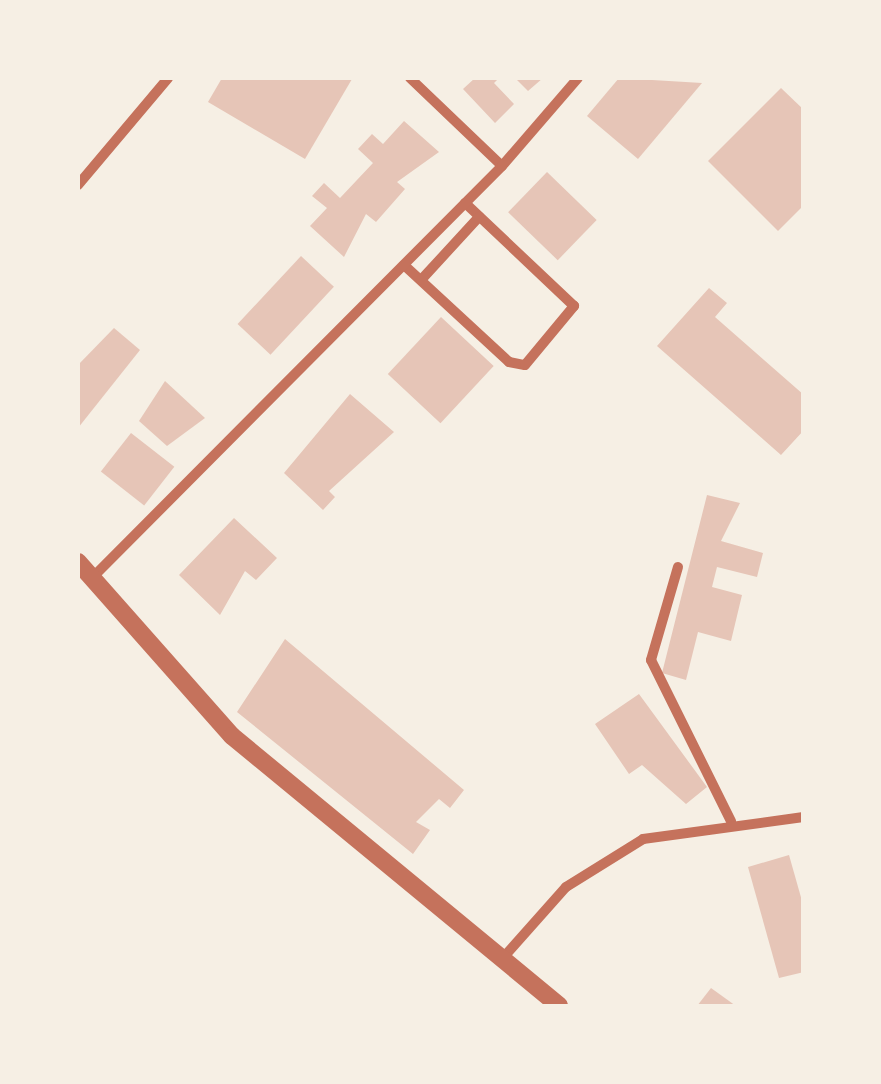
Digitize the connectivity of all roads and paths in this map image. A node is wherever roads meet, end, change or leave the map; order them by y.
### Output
1 (168, 78) edge
2 (578, 78) edge
3 (418, 80) edge
4 (502, 166) junction
5 (78, 185) edge
6 (465, 204) junction
7 (479, 217) junction
8 (404, 264) junction
9 (421, 280) junction
10 (78, 562) edge
11 (678, 567) dead end
12 (92, 578) junction
13 (804, 817) edge
14 (731, 821) junction
15 (502, 959) junction
16 (559, 1006) edge

1 - 5 street
2 - 4 street
3 - 4 street
4 - 6 street
6 - 7 street
6 - 8 street
7 - 9 street
7 - 9 street
8 - 9 street
8 - 12 street
10 - 12 street
11 - 14 street
12 - 15 street
13 - 14 street
14 - 15 street
15 - 16 street

